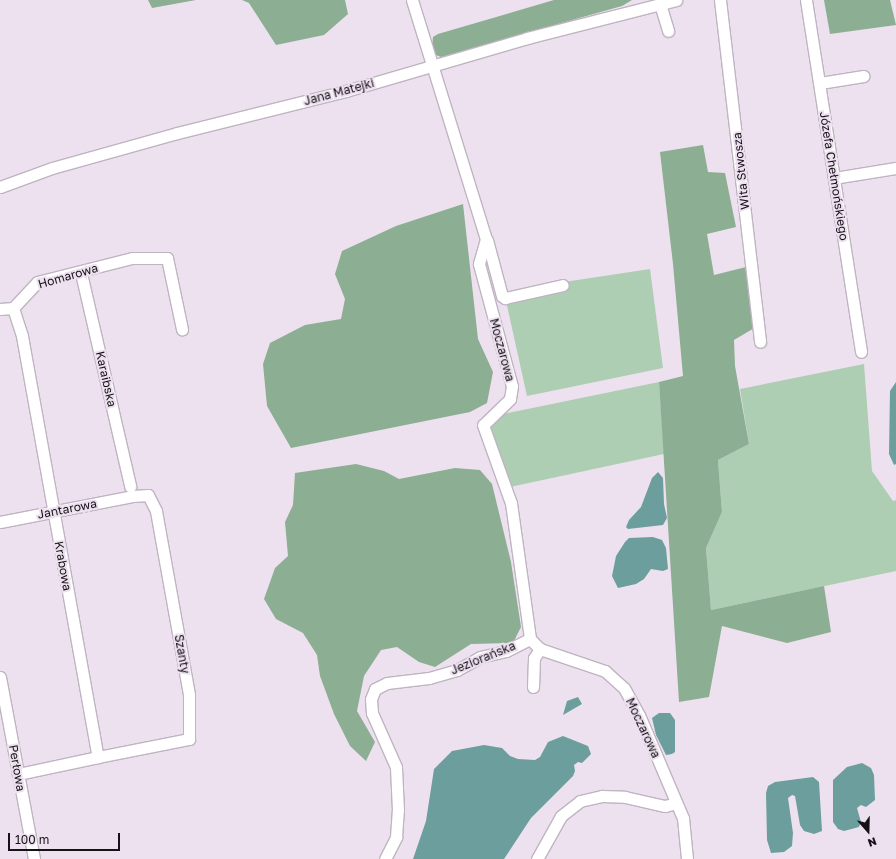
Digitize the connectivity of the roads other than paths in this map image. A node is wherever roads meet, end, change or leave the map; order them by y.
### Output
1 (412, 0) edge
2 (676, 0) edge
3 (720, 0) edge
4 (806, 0) edge
5 (660, 4) junction
6 (668, 30) dead end
7 (434, 65) junction
8 (863, 76) dead end
9 (820, 83) junction
10 (896, 168) edge
11 (834, 178) junction
12 (1, 185) edge
13 (486, 239) junction
14 (81, 273) junction
15 (563, 285) dead end
16 (13, 308) junction
17 (0, 309) edge
18 (182, 329) dead end
19 (760, 342) dead end
20 (861, 352) dead end
21 (132, 491) junction
22 (53, 512) junction
23 (0, 522) edge
24 (530, 639) junction
25 (540, 649) junction
26 (0, 677) edge
27 (533, 687) dead end
28 (98, 757) junction
29 (18, 774) junction
30 (676, 803) junction
31 (34, 859) edge
32 (385, 859) edge
33 (537, 859) edge
34 (687, 859) edge

1 - 7 street
2 - 5 street, Jana Matejki
3 - 19 street, Wita Stwosza
4 - 9 street, Józefa Chełmońskiego
5 - 6 street
5 - 7 street, Jana Matejki
7 - 12 street, Jana Matejki
7 - 13 street
8 - 9 street
9 - 11 street, Józefa Chełmońskiego
10 - 11 street
11 - 20 street, Józefa Chełmońskiego
13 - 15 street
13 - 24 street, Moczarowa
14 - 16 street, Homarowa
14 - 18 street, Homarowa
14 - 21 street, Karaibska
16 - 17 street
16 - 22 street, Krabowa
21 - 22 street, Jantarowa
21 - 28 street, Szanty
22 - 23 street, Jantarowa
22 - 28 street, Krabowa
24 - 25 street, Moczarowa
24 - 32 street, Jeziorańska
25 - 27 street
25 - 30 street, Moczarowa
26 - 29 street, Perłowa
28 - 29 street
29 - 31 street, Perłowa
30 - 33 street
30 - 34 street, Moczarowa

